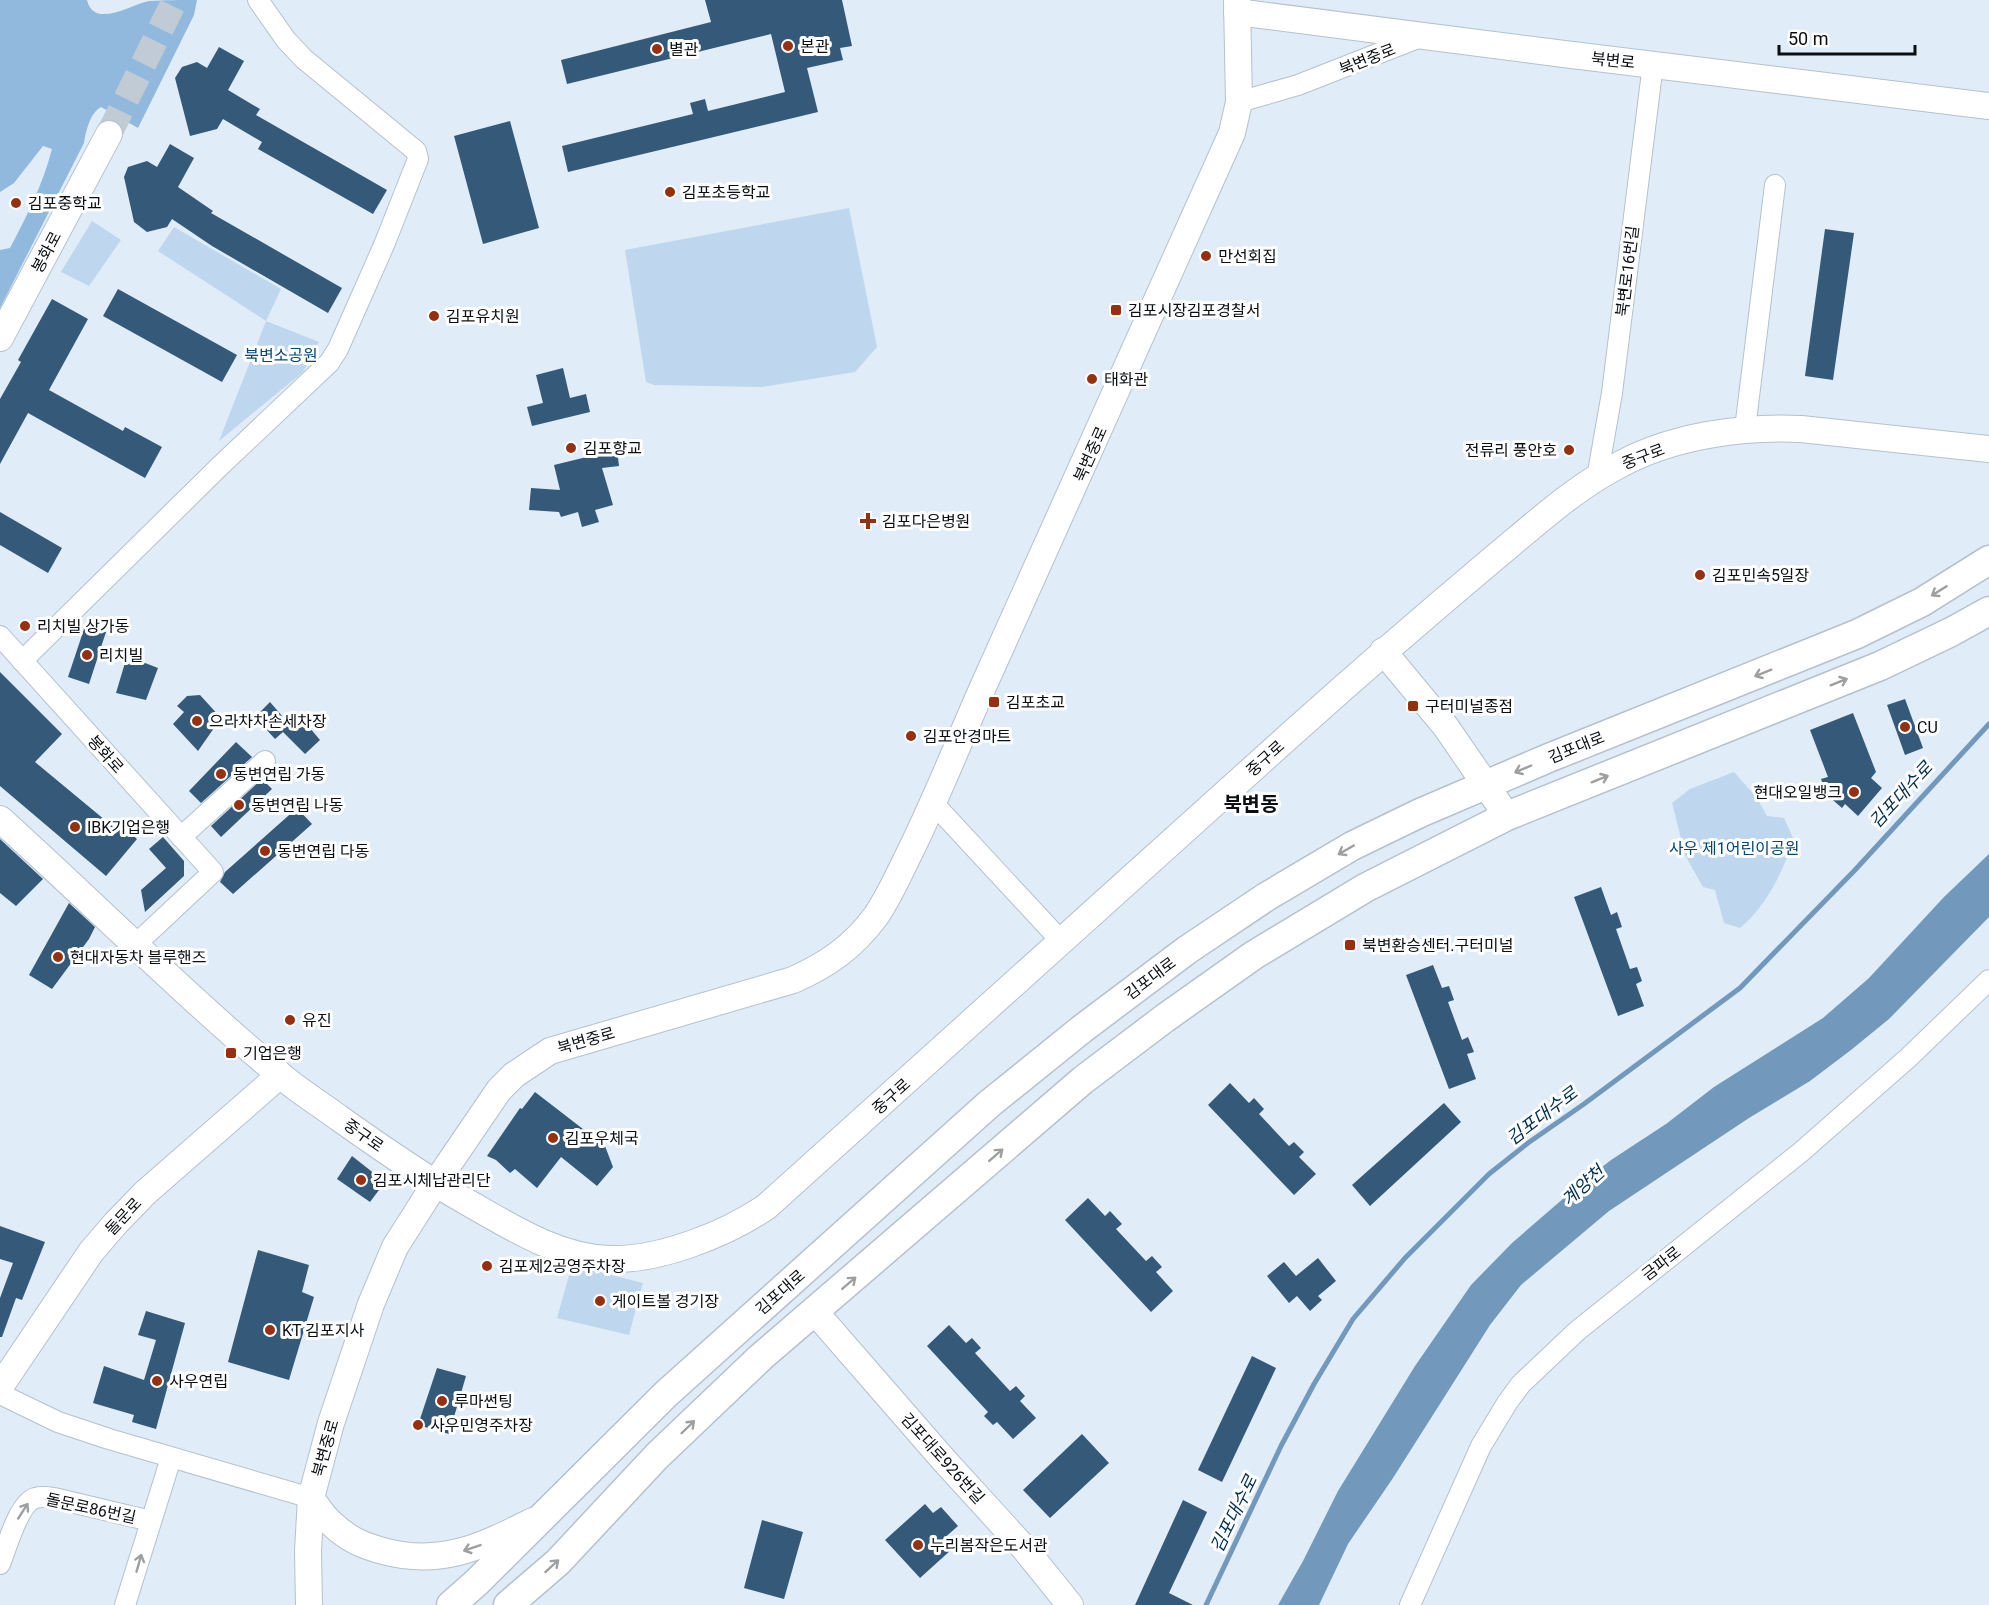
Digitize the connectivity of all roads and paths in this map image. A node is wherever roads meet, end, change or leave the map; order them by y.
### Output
1 (258, 0) edge
2 (1237, 6) edge
3 (1425, 35) junction
4 (1653, 64) junction
5 (1239, 102) junction
6 (1989, 106) edge
7 (109, 134) tunnel mouth
8 (1775, 185) dead end
9 (0, 338) edge
10 (1745, 429) junction
11 (1989, 448) edge
12 (1597, 478) junction
13 (1989, 560) edge
14 (1989, 611) edge
15 (0, 636) edge
16 (1383, 651) junction
17 (22, 661) junction
18 (265, 760) dead end
19 (1485, 784) junction
20 (934, 804) junction
21 (1507, 816) junction
22 (0, 819) edge
23 (181, 837) junction
24 (1062, 942) junction
25 (135, 945) junction
26 (1989, 980) edge
27 (280, 1075) junction
28 (435, 1184) junction
29 (815, 1312) junction
30 (0, 1387) edge
31 (0, 1394) edge
32 (171, 1458) junction
33 (311, 1498) junction
34 (544, 1516) junction
35 (151, 1521) junction
36 (0, 1564) edge
37 (125, 1605) edge
38 (309, 1605) edge
39 (451, 1605) edge
40 (508, 1605) edge
41 (1070, 1605) edge
42 (1410, 1605) edge

1 - 17 street
2 - 3 street, 북변로
2 - 5 street, 북변중로
3 - 4 street, 북변로
3 - 5 street, 북변중로
4 - 6 street, 북변로
4 - 12 street, 북변로16번길
5 - 20 street, 북변중로
7 - 9 street, 봉화로
8 - 10 street
10 - 11 street, 중구로
10 - 12 street, 중구로
12 - 16 street, 중구로
13 -> 19 main road, 김포대로
21 -> 14 main road
15 - 17 street, 봉화로
16 - 19 street
16 - 24 street, 중구로
17 - 23 street, 봉화로
18 - 23 street
19 - 21 street
19 -> 34 main road, 김포대로
20 - 24 street
20 - 28 street, 북변중로
29 -> 21 main road
22 - 25 street, 중구로
23 - 25 street, 봉화로
24 - 28 street, 중구로
25 - 27 street, 중구로
26 - 42 street, 금파로
27 - 28 street, 중구로
27 - 30 street, 돌문로
28 - 33 street, 북변중로
40 -> 29 main road
29 - 41 street, 김포대로926번길
31 - 32 street
32 - 33 street
32 - 35 street, 돌문로86번길
34 -> 33 street, 북변중로
33 - 38 street, 북변중로
34 - 39 main road, 김포대로
36 -> 35 street, 돌문로86번길
37 -> 35 street, 돌문로86번길

